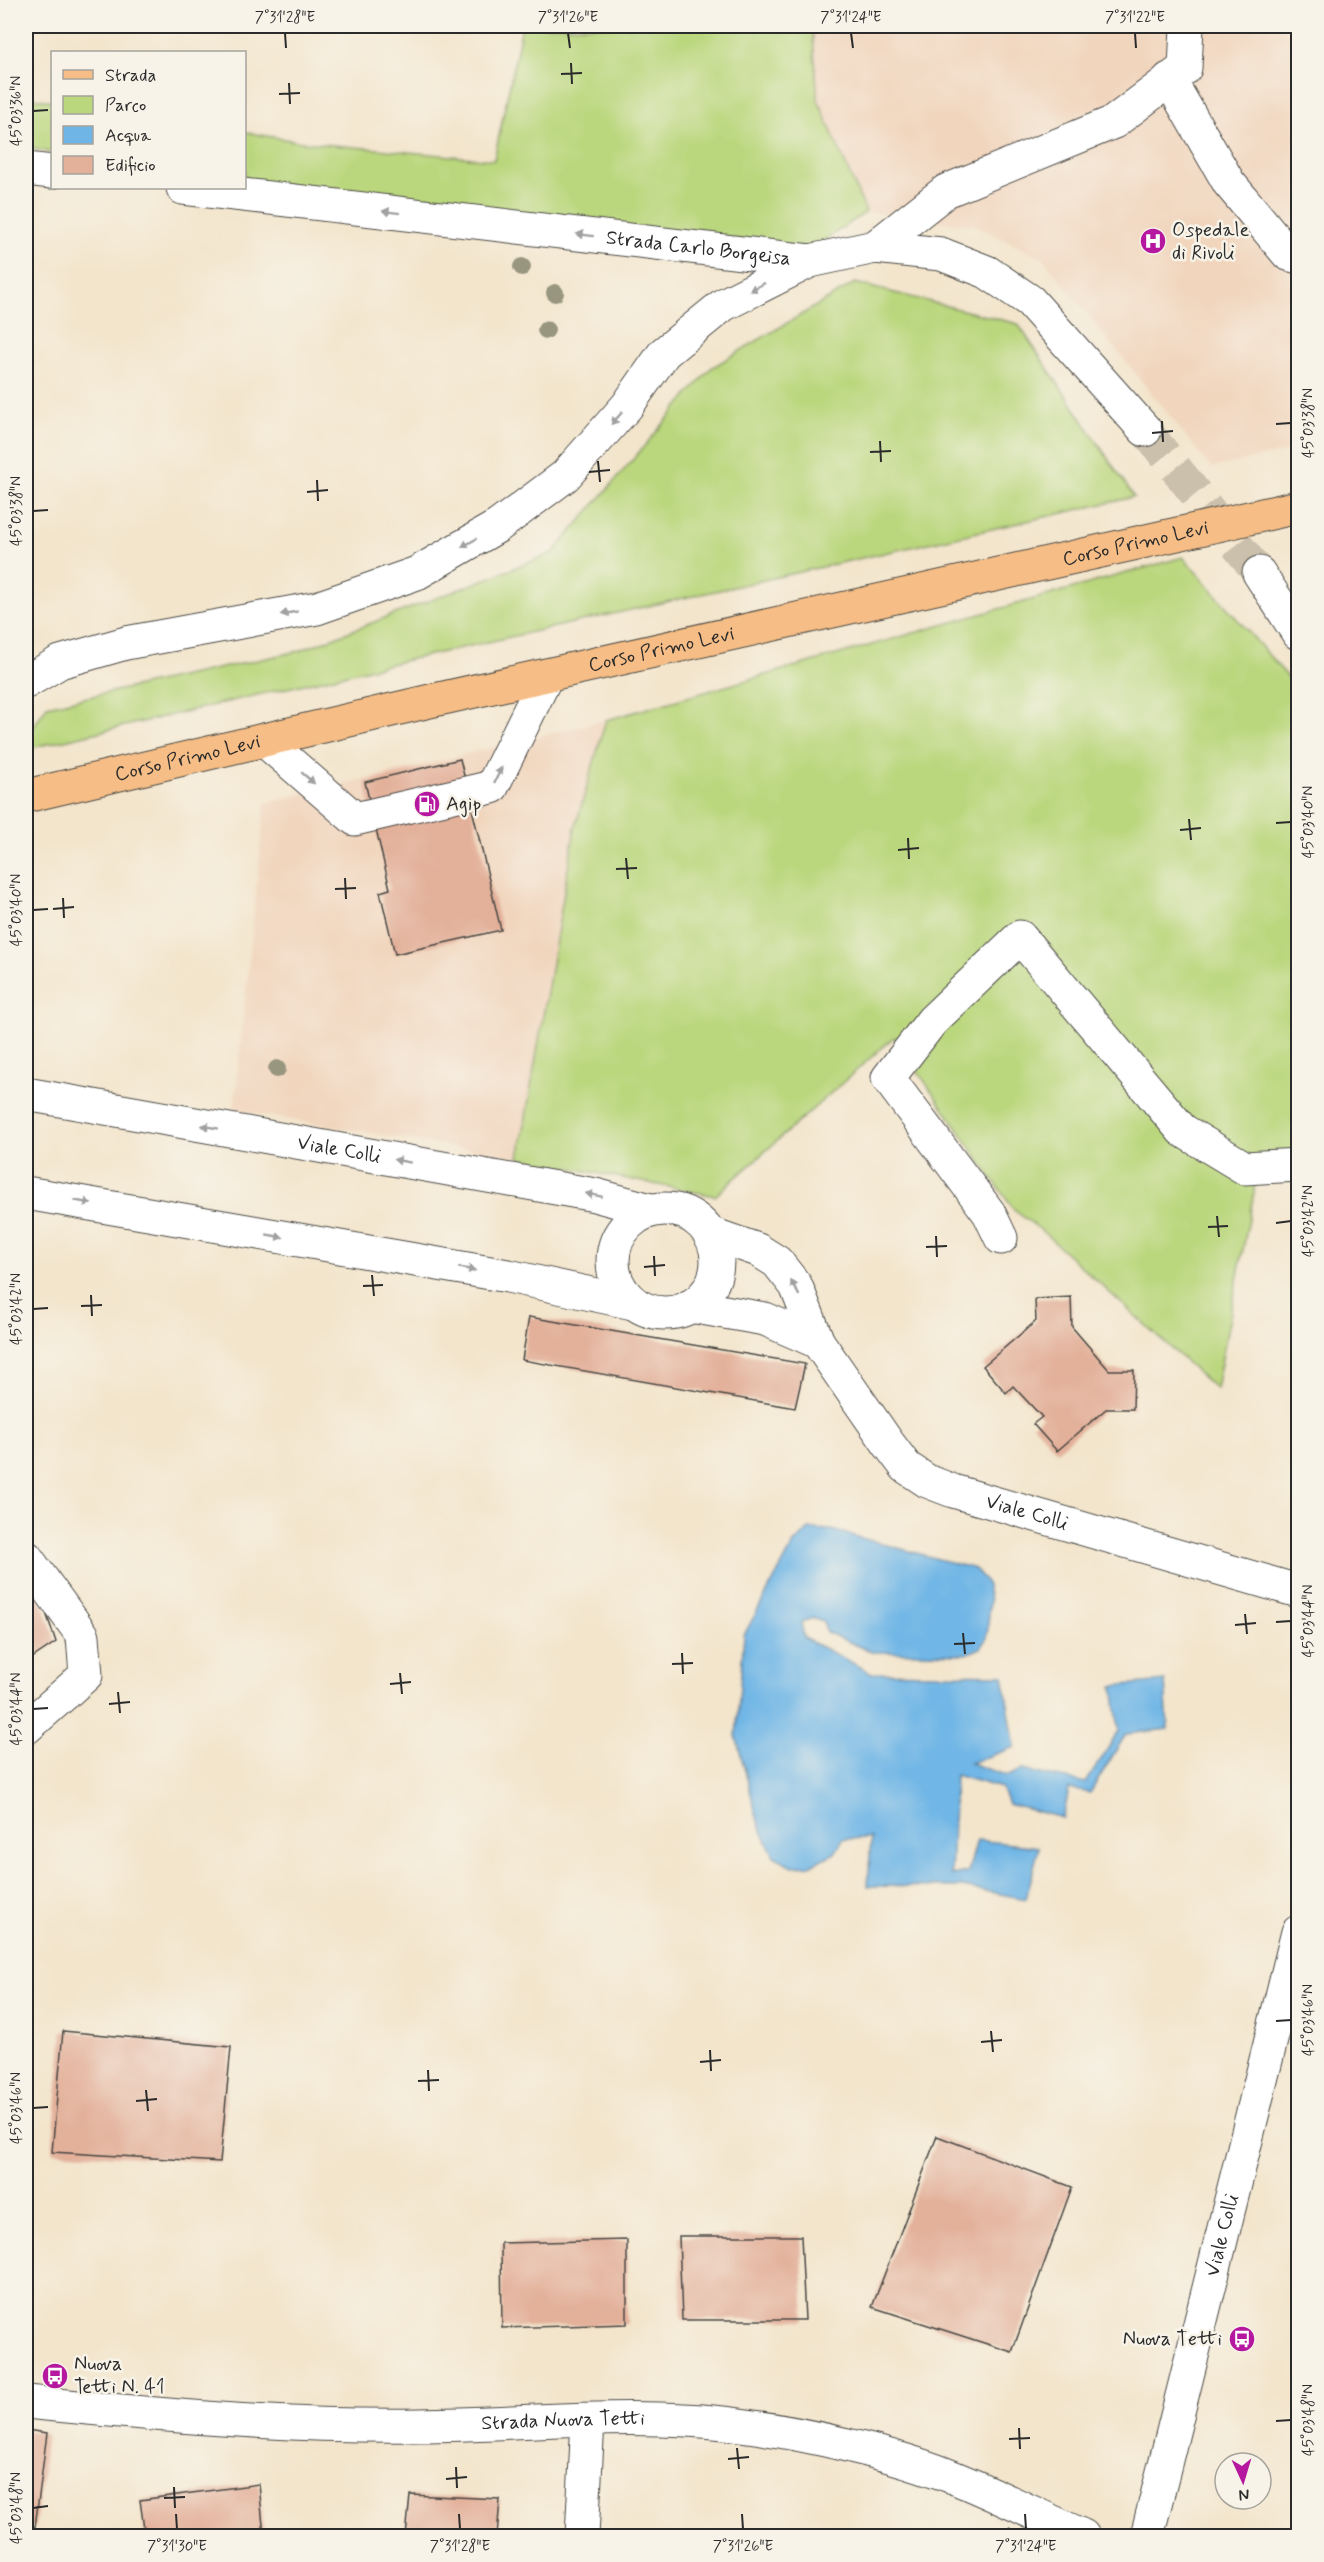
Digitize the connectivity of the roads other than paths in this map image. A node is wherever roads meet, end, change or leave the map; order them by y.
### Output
1 (1187, 26) edge
2 (1169, 79) junction
3 (26, 169) edge
4 (51, 172) edge
5 (192, 189) edge
6 (875, 247) junction
7 (1299, 257) edge
8 (810, 261) junction
9 (1145, 430) tunnel mouth
10 (1299, 507) edge
11 (1259, 573) tunnel mouth
12 (1299, 633) edge
13 (547, 675) junction
14 (26, 682) edge
15 (264, 740) junction
16 (26, 796) edge
17 (26, 1094) edge
18 (1299, 1165) edge
19 (26, 1192) edge
20 (650, 1210) junction
21 (709, 1233) junction
22 (1001, 1238) dead end
23 (633, 1303) junction
24 (690, 1306) junction
25 (818, 1342) junction
26 (26, 1557) edge
27 (1299, 1592) edge
28 (26, 1728) edge
29 (1299, 1932) edge
30 (26, 2402) edge
31 (588, 2420) junction
32 (582, 2536) edge
33 (1083, 2536) edge
34 (1147, 2536) edge

1 - 2 street
2 - 6 street
2 - 7 street
3 - 4 street
8 -> 5 street, Strada Carlo Borgeisa
6 - 8 street, Strada Carlo Borgeisa
6 - 9 street, Strada Carlo Borgeisa
8 -> 14 street
10 - 13 main road, Corso Primo Levi
11 - 12 street
13 - 15 main road, Corso Primo Levi
15 -> 13 street
15 - 16 main road, Corso Primo Levi
20 -> 17 street, Viale Colli
18 - 22 street
19 -> 23 street
20 - 21 street
20 - 23 street
21 - 24 street
25 -> 21 street, Viale Colli
23 - 24 street
24 - 25 street
25 - 27 street, Viale Colli
26 - 28 street
29 - 34 street, Viale Colli
30 - 31 street, Strada Nuova Tetti
31 - 32 street
31 - 33 street, Strada Nuova Tetti

